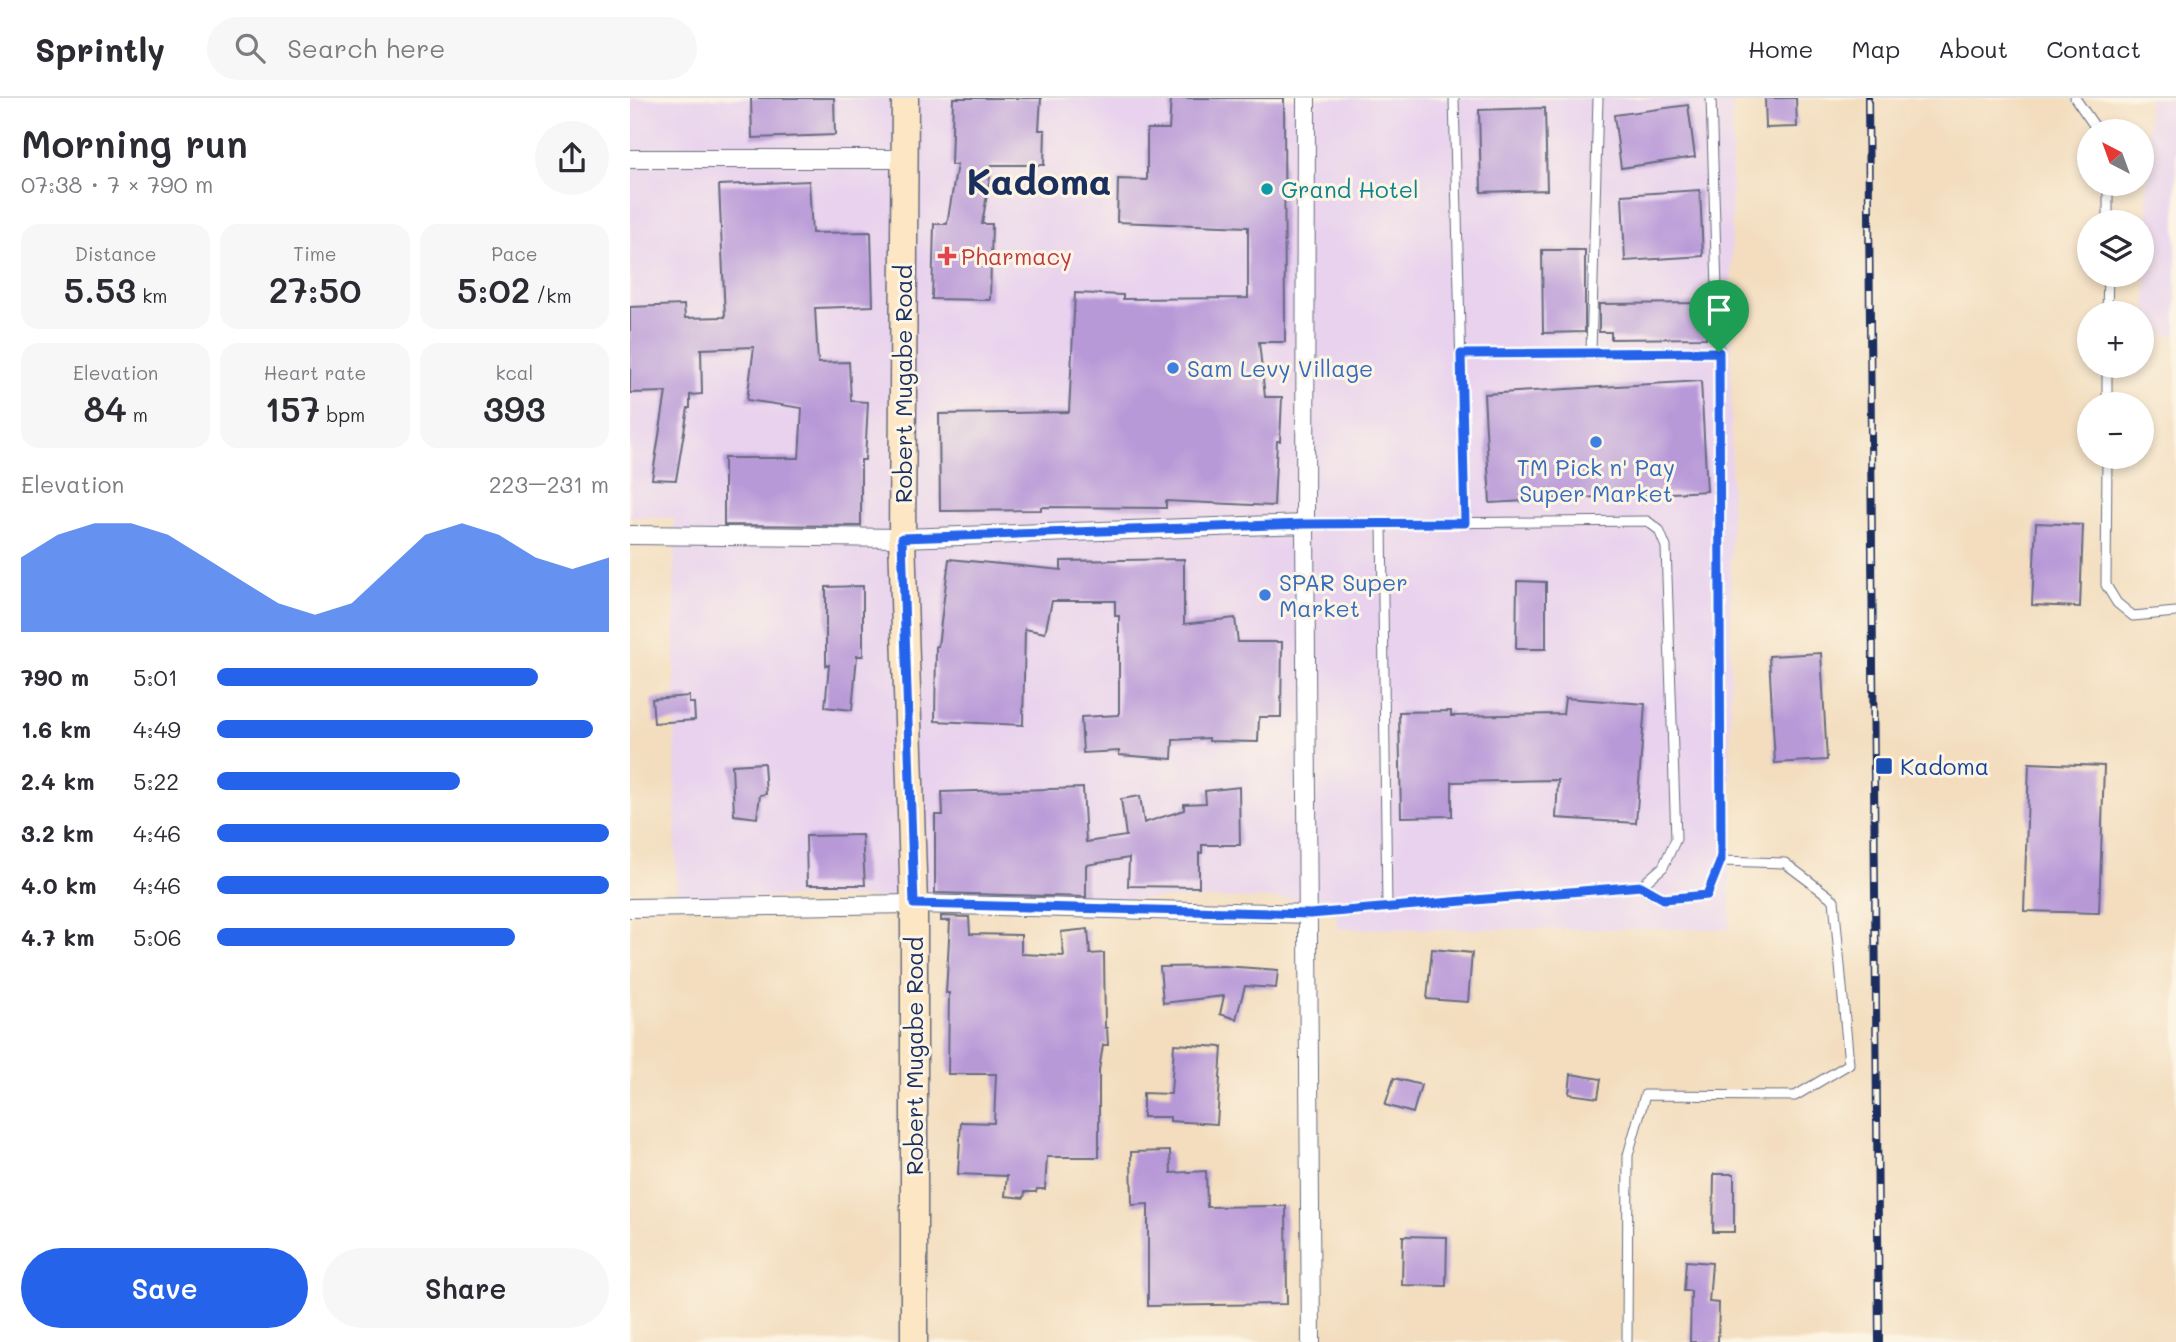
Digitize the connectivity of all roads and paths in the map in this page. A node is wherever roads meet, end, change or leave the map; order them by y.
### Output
1 (905, 98) edge
2 (1306, 98) edge
3 (1454, 98) edge
4 (1598, 98) edge
5 (1711, 98) edge
6 (2075, 98) edge
7 (2090, 119) edge
8 (630, 159) edge
9 (904, 159) junction
10 (1719, 352) junction
11 (1591, 353) junction
12 (1461, 354) junction
13 (2107, 469) edge
14 (1465, 523) junction
15 (1305, 524) junction
16 (1382, 524) junction
17 (630, 535) edge
18 (902, 538) junction
19 (2176, 612) edge
20 (1721, 860) junction
21 (1641, 886) junction
22 (914, 904) junction
23 (630, 908) edge
24 (1387, 908) junction
25 (1310, 914) junction
26 (914, 1342) edge
27 (1311, 1342) edge
28 (1627, 1342) edge

1 - 9 street, Robert Mugabe Road
2 - 15 street
3 - 12 lane
4 - 11 lane
5 - 10 lane
6 - 7 lane
8 - 9 street
9 - 18 street, Robert Mugabe Road
10 - 11 lane
10 - 20 lane
11 - 12 lane
12 - 14 lane
13 - 19 lane
14 - 16 lane
14 - 21 lane
15 - 16 lane
15 - 18 street
15 - 25 street
16 - 24 lane
17 - 18 street
18 - 22 street, Robert Mugabe Road
20 - 21 lane
20 - 28 lane
21 - 24 lane
22 - 23 street
22 - 25 street
22 - 26 street, Robert Mugabe Road
24 - 25 lane
25 - 27 street

